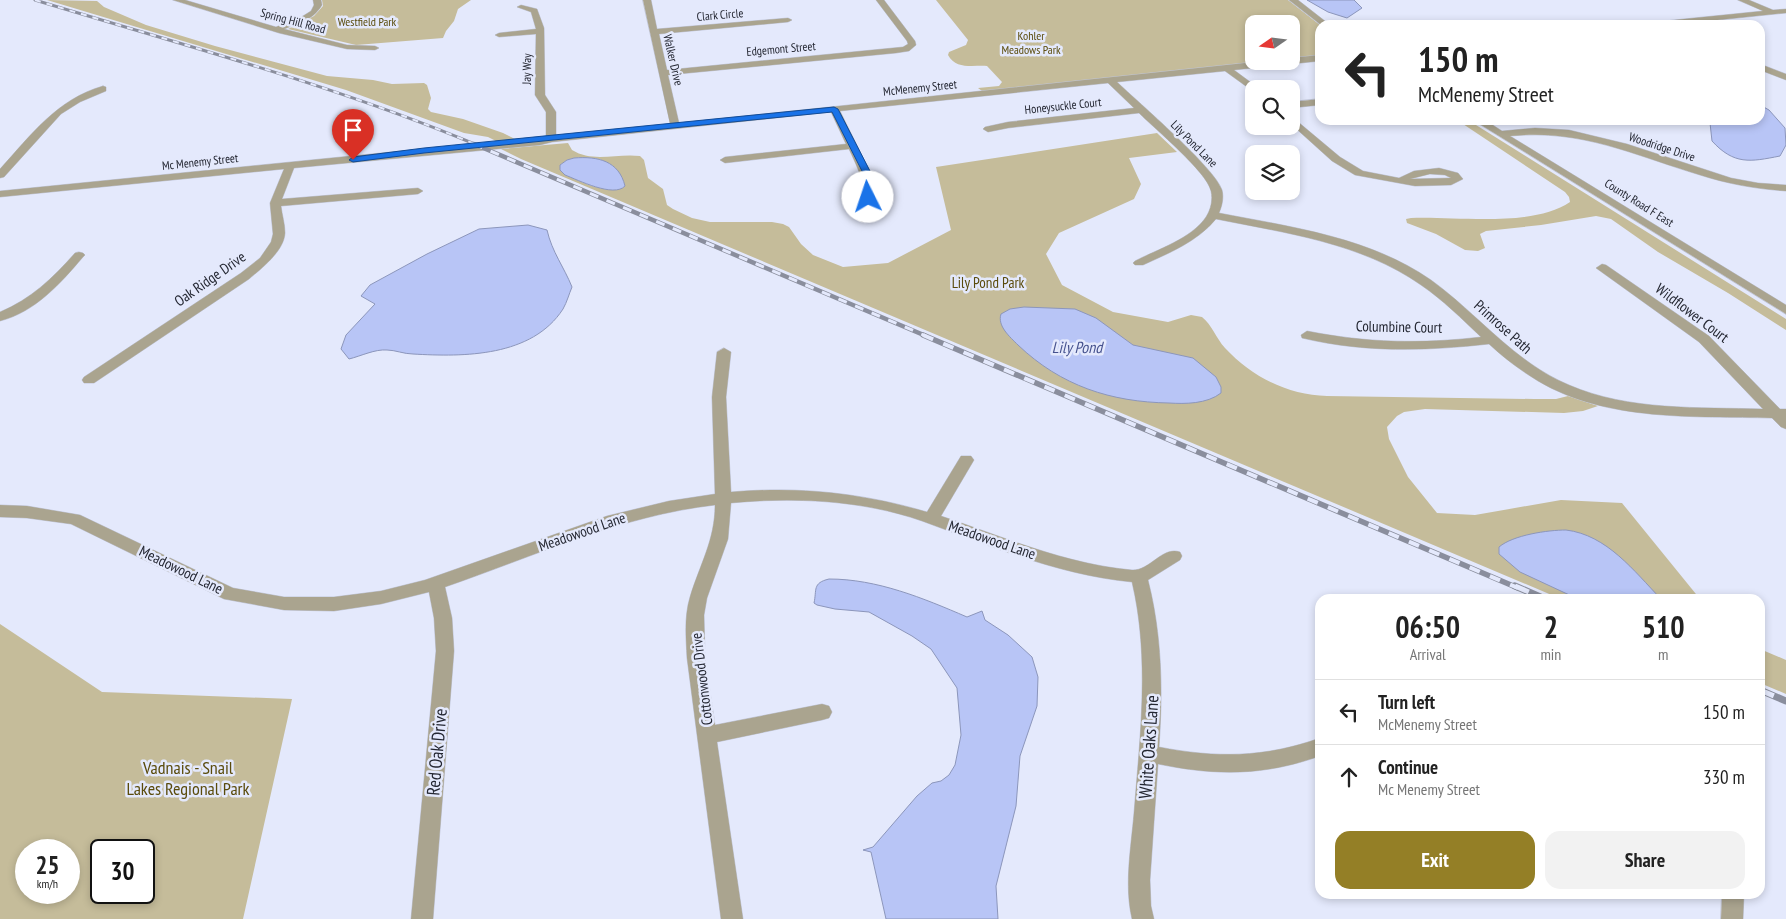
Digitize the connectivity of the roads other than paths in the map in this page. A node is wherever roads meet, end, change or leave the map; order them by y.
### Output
1 (177, 0) edge
2 (316, 0) edge
3 (647, 0) edge
4 (880, 0) edge
5 (1293, 0) edge
6 (1742, 0) edge
7 (521, 7) dead end
8 (1786, 11) edge
9 (1774, 12) junction
10 (788, 20) dead end
11 (1319, 20) edge
12 (1701, 20) edge
13 (278, 29) junction
14 (540, 31) junction
15 (654, 32) junction
16 (499, 35) dead end
17 (376, 48) dead end
18 (1315, 59) edge
19 (1300, 60) edge
20 (1245, 66) edge
21 (1226, 68) junction
22 (1765, 69) edge
23 (1786, 72) edge
24 (663, 73) junction
25 (1776, 73) junction
26 (1786, 77) edge
27 (1110, 80) junction
28 (1245, 82) edge
29 (103, 89) dead end
30 (1315, 103) edge
31 (1300, 104) edge
32 (834, 109) junction
33 (1141, 110) junction
34 (1486, 125) edge
35 (676, 126) junction
36 (1300, 128) edge
37 (988, 129) dead end
38 (1501, 134) junction
39 (552, 139) junction
40 (853, 146) junction
41 (402, 155) joint
42 (725, 160) dead end
43 (290, 166) junction
44 (0, 175) edge
45 (1403, 180) dead end
46 (1786, 188) edge
47 (418, 191) dead end
48 (0, 194) edge
49 (275, 203) junction
50 (1214, 215) junction
51 (863, 219) dead end
52 (79, 255) dead end
53 (1138, 263) dead end
54 (1602, 268) dead end
55 (1786, 310) edge
56 (0, 317) edge
57 (1307, 336) dead end
58 (1491, 340) junction
59 (724, 352) dead end
60 (89, 380) dead end
61 (1781, 414) edge
62 (1786, 424) edge
63 (966, 460) dead end
64 (722, 500) junction
65 (0, 511) edge
66 (931, 518) junction
67 (1174, 556) dead end
68 (1139, 576) junction
69 (436, 585) junction
70 (822, 712) dead end
71 (708, 735) junction
72 (1315, 749) edge
73 (1149, 754) junction
74 (1733, 899) edge
75 (422, 919) edge
76 (732, 919) edge
77 (1143, 919) edge
78 (1732, 919) edge

1 - 13 street, Spring Hill Road
2 - 13 street
3 - 15 street, Walker Drive
4 - 24 street, Edgemont Street
5 - 11 street
6 - 9 street
7 - 14 street, Jay Way
8 - 9 street
9 - 12 street
10 - 15 street, Clark Circle
13 - 17 street, Spring Hill Road
14 - 16 street
14 - 39 street, Jay Way
15 - 24 street, Walker Drive
18 - 19 street, McMenemy Street
20 - 21 street, McMenemy Street
21 - 27 street, McMenemy Street
21 - 28 street
22 - 25 street
23 - 25 street
24 - 35 street, Walker Drive
25 - 26 street
27 - 32 street, McMenemy Street
27 - 33 street, Lily Pond Lane
29 - 44 street
30 - 31 street
32 - 35 street, McMenemy Street
32 - 40 street
33 - 37 street, Honeysuckle Court
33 - 50 street, Lily Pond Lane
34 - 38 street, County Road F East
35 - 39 street, McMenemy Street
36 - 45 street
38 - 46 street, Woodridge Drive
38 - 55 street, County Road F East
39 - 41 street, McMenemy Street
40 - 42 street
40 - 51 street
41 - 43 street, Mc Menemy Street
43 - 48 street, Mc Menemy Street
43 - 49 street, Oak Ridge Drive
47 - 49 street
49 - 60 street, Oak Ridge Drive
50 - 53 street
50 - 58 street, Primrose Path
52 - 56 street
54 - 61 street, Wildflower Court
57 - 58 street, Columbine Court
58 - 61 street, Primrose Path
59 - 64 street, Cottonwood Drive
61 - 62 street, Wildflower Court
63 - 66 street
64 - 66 street, Meadowood Lane
64 - 69 street, Meadowood Lane
64 - 71 street, Cottonwood Drive
65 - 69 street, Meadowood Lane
66 - 68 street, Meadowood Lane
67 - 68 street
68 - 73 street, White Oaks Lane
69 - 75 street, Red Oak Drive
70 - 71 street
71 - 76 street, Cottonwood Drive
72 - 73 street
73 - 77 street, White Oaks Lane
74 - 78 street

